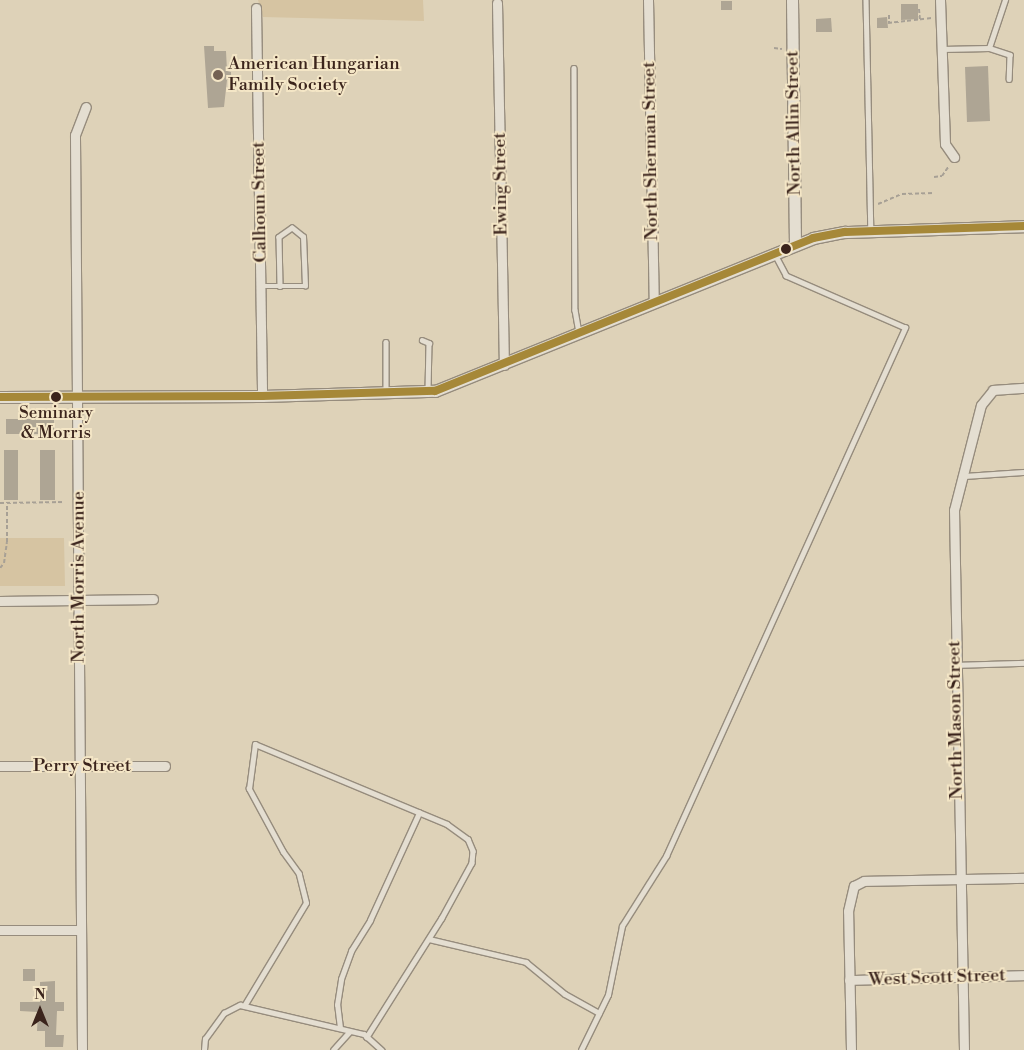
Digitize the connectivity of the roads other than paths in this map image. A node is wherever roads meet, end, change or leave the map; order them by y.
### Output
1 (648, 0) edge
2 (792, 0) edge
3 (866, 0) edge
4 (940, 0) edge
5 (1005, 0) edge
6 (497, 3) dead end
7 (256, 8) dead end
8 (989, 48) junction
9 (942, 49) junction
10 (574, 68) dead end
11 (1008, 79) dead end
12 (86, 107) dead end
13 (954, 157) road end
14 (1024, 226) edge
15 (871, 231) junction
16 (795, 245) junction
17 (774, 254) junction
18 (262, 286) junction
19 (280, 286) junction
20 (654, 302) junction
21 (580, 334) junction
22 (422, 340) dead end
23 (386, 342) dead end
24 (504, 365) junction
25 (1024, 388) edge
26 (428, 392) junction
27 (392, 394) junction
28 (0, 396) edge
29 (262, 396) junction
30 (77, 397) junction
31 (1024, 472) edge
32 (962, 476) junction
33 (153, 599) dead end
34 (0, 601) edge
35 (79, 601) junction
36 (1024, 663) edge
37 (955, 665) junction
38 (0, 766) edge
39 (80, 766) junction
40 (165, 766) dead end
41 (419, 813) junction
42 (1024, 878) edge
43 (959, 879) junction
44 (0, 930) edge
45 (81, 930) junction
46 (429, 939) junction
47 (1024, 975) edge
48 (962, 976) junction
49 (849, 980) junction
50 (244, 1006) junction
51 (599, 1013) junction
52 (340, 1028) junction
53 (349, 1032) junction
54 (367, 1037) junction
55 (82, 1050) edge
56 (204, 1050) edge
57 (332, 1050) edge
58 (382, 1050) edge
59 (581, 1050) edge
60 (851, 1050) edge
61 (964, 1050) edge

1 - 20 street, North Sherman Street
2 - 16 street, North Allin Street
3 - 15 lane
4 - 9 street
5 - 8 lane
6 - 24 street, Ewing Street
7 - 18 street, Calhoun Street
8 - 9 lane
8 - 11 lane
9 - 13 street
10 - 21 lane
12 - 30 street, North Morris Avenue
14 - 15 street
15 - 16 street
16 - 17 street
17 - 20 street
17 - 51 lane
18 - 19 lane
18 - 29 street, Calhoun Street
19 - 19 lane
20 - 21 street
21 - 24 street
22 - 26 lane
23 - 27 lane
24 - 26 street
25 - 32 street, North Mason Street
26 - 27 street
27 - 29 street
28 - 30 street
29 - 30 street
30 - 35 street, North Morris Avenue
31 - 32 lane
32 - 37 street, North Mason Street
33 - 35 street
34 - 35 street
35 - 39 street, North Morris Avenue
36 - 37 lane
37 - 43 street, North Mason Street
38 - 39 street, Perry Street
39 - 40 street, Perry Street
39 - 45 street, North Morris Avenue
41 - 46 lane
41 - 50 lane
41 - 52 lane
42 - 43 street
43 - 48 street, North Mason Street
43 - 49 street
44 - 45 street
45 - 55 street, North Morris Avenue
46 - 51 lane
46 - 54 lane
47 - 48 street, West Scott Street
48 - 49 street, West Scott Street
48 - 61 street, North Mason Street
49 - 60 street
50 - 52 lane
50 - 56 lane
51 - 59 lane
52 - 53 lane
53 - 54 lane
53 - 57 lane
54 - 58 lane

